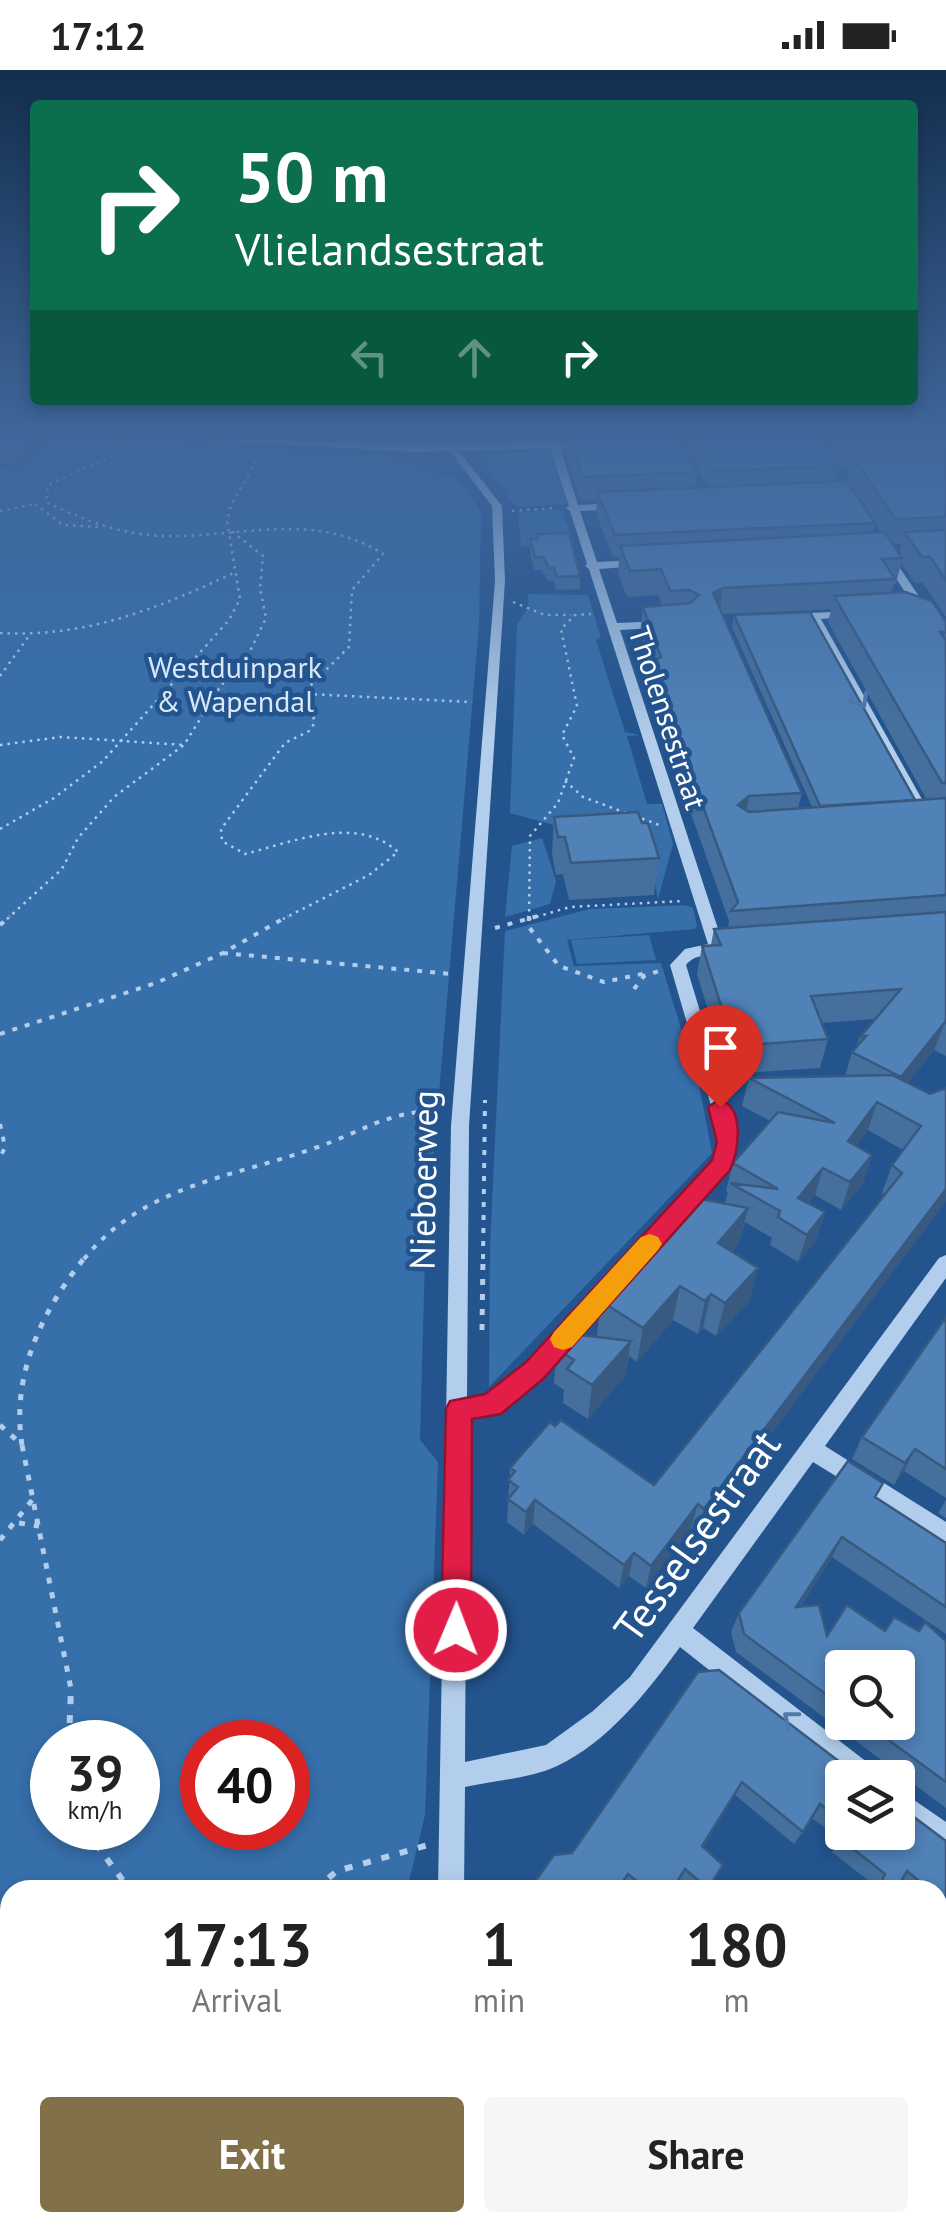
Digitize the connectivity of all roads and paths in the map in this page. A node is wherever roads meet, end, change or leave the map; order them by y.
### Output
1 (231, 536) edge
2 (238, 536) edge
3 (331, 536) edge
4 (499, 536) edge
5 (580, 536) edge
6 (899, 550) edge
7 (884, 551) junction
8 (868, 552) edge
9 (645, 563) edge
10 (590, 566) junction
11 (236, 572) junction
12 (514, 610) dead end
13 (922, 611) junction
14 (905, 612) edge
15 (871, 613) edge
16 (595, 614) dead end
17 (575, 615) junction
18 (814, 616) junction
19 (776, 618) edge
20 (686, 623) edge
21 (611, 627) junction
22 (0, 633) edge
23 (30, 636) junction
24 (946, 646) edge
25 (0, 676) edge
26 (307, 694) junction
27 (480, 702) dead end
28 (125, 740) junction
29 (0, 744) edge
30 (184, 745) junction
31 (565, 782) junction
32 (946, 818) edge
33 (907, 820) edge
34 (926, 820) junction
35 (654, 823) dead end
36 (0, 829) edge
37 (702, 900) junction
38 (496, 912) dead end
39 (529, 919) junction
40 (0, 925) edge
41 (223, 953) junction
42 (679, 969) junction
43 (647, 973) junction
44 (455, 974) dead end
45 (634, 990) dead end
46 (0, 1034) edge
47 (485, 1099) dead end
48 (461, 1109) junction
49 (0, 1124) edge
50 (0, 1158) edge
51 (946, 1263) edge
52 (481, 1340) dead end
53 (459, 1409) junction
54 (0, 1425) edge
55 (22, 1445) junction
56 (810, 1449) junction
57 (33, 1499) junction
58 (16, 1523) junction
59 (38, 1526) junction
60 (946, 1534) edge
61 (0, 1540) edge
62 (678, 1630) junction
63 (69, 1720) edge
64 (845, 1760) edge
65 (454, 1777) junction
66 (915, 1814) edge
67 (946, 1838) edge
68 (453, 1845) junction
69 (100, 1850) edge
70 (123, 1880) edge
71 (326, 1880) edge
72 (451, 1880) edge

1 - 11 path
2 - 30 path
3 - 26 path
4 - 48 street, Nieboerweg
5 - 10 street, Tholensestraat
6 - 7 street
7 - 8 street
7 - 13 street
9 - 10 street
10 - 21 street, Tholensestraat
11 - 23 path
11 - 28 path
12 - 17 path
13 - 14 street
13 - 24 street
15 - 18 street
16 - 17 path
17 - 31 path
18 - 19 street
18 -> 34 street
20 - 21 street
21 - 37 street, Tholensestraat
22 - 23 path
23 - 25 path
26 - 27 path
26 - 41 path
28 - 29 path
28 - 30 path
28 - 36 path
30 - 40 path
31 - 35 path
31 - 39 path
32 - 34 street
33 - 34 street
37 - 39 path
37 - 42 street, Tholensestraat
38 - 39 path
39 - 43 path
41 - 44 path
41 - 46 path
42 - 43 path
42 - 53 street
43 - 45 path
47 - 52 path
48 - 53 street, Nieboerweg
48 - 55 path
49 - 50 path
51 - 56 street, Tesselsestraat
53 - 65 street, Nieboerweg
54 - 55 path
55 - 57 path
56 - 60 street
56 - 62 street, Tesselsestraat
57 - 58 path
57 - 59 path
58 - 59 path
58 - 61 path
59 - 63 path
64 -> 62 street
62 - 65 street, Tesselsestraat
65 - 68 street, Nieboerweg
66 - 67 street
68 - 71 path
68 - 72 street, Nieboerweg
69 - 70 path

